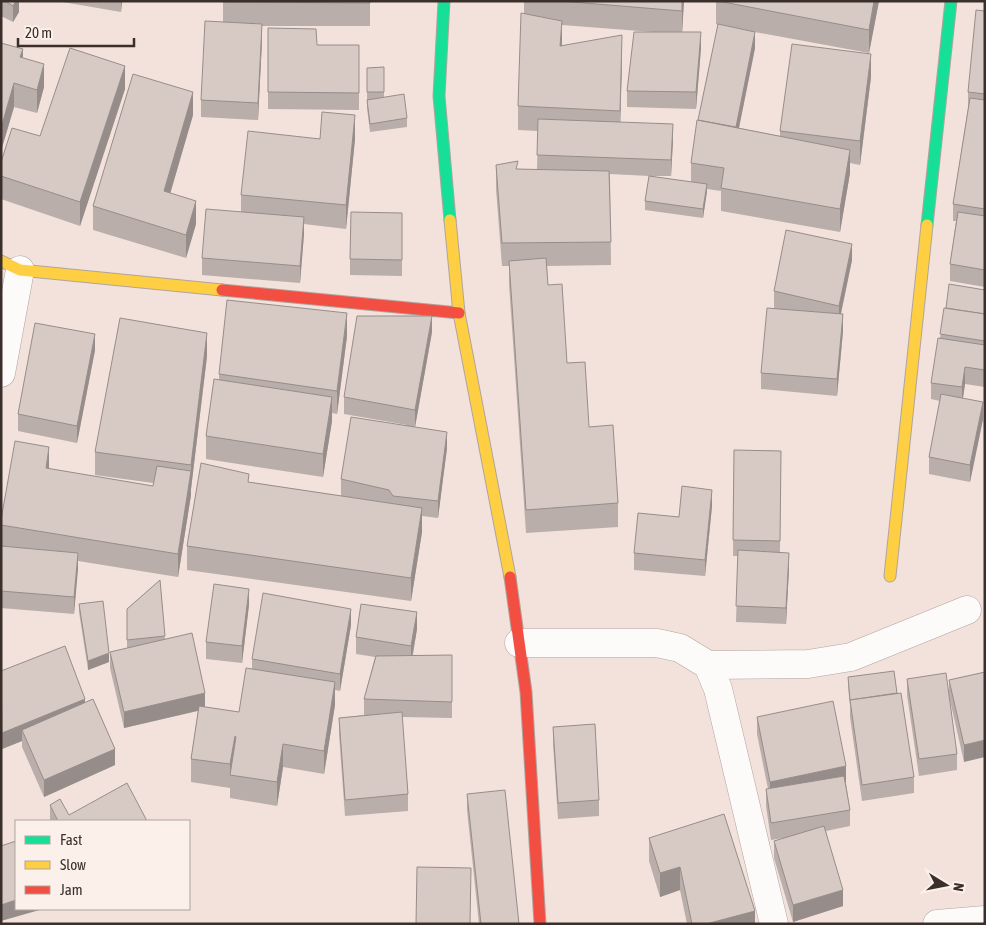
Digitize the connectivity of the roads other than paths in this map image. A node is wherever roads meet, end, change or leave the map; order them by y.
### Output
1 (444, 1) edge
2 (951, 1) edge
3 (11, 266) edge
4 (459, 313) junction
5 (1, 373) edge
6 (890, 576) dead end
7 (967, 610) dead end
8 (519, 643) junction
9 (708, 665) junction
10 (985, 920) edge
11 (540, 924) edge
12 (774, 924) edge
13 (937, 924) edge

1 - 4 street
2 - 6 street
3 - 4 street
3 - 5 street
4 - 8 street
7 - 9 street
8 - 9 street
8 - 11 street
9 - 12 street
10 - 13 street

